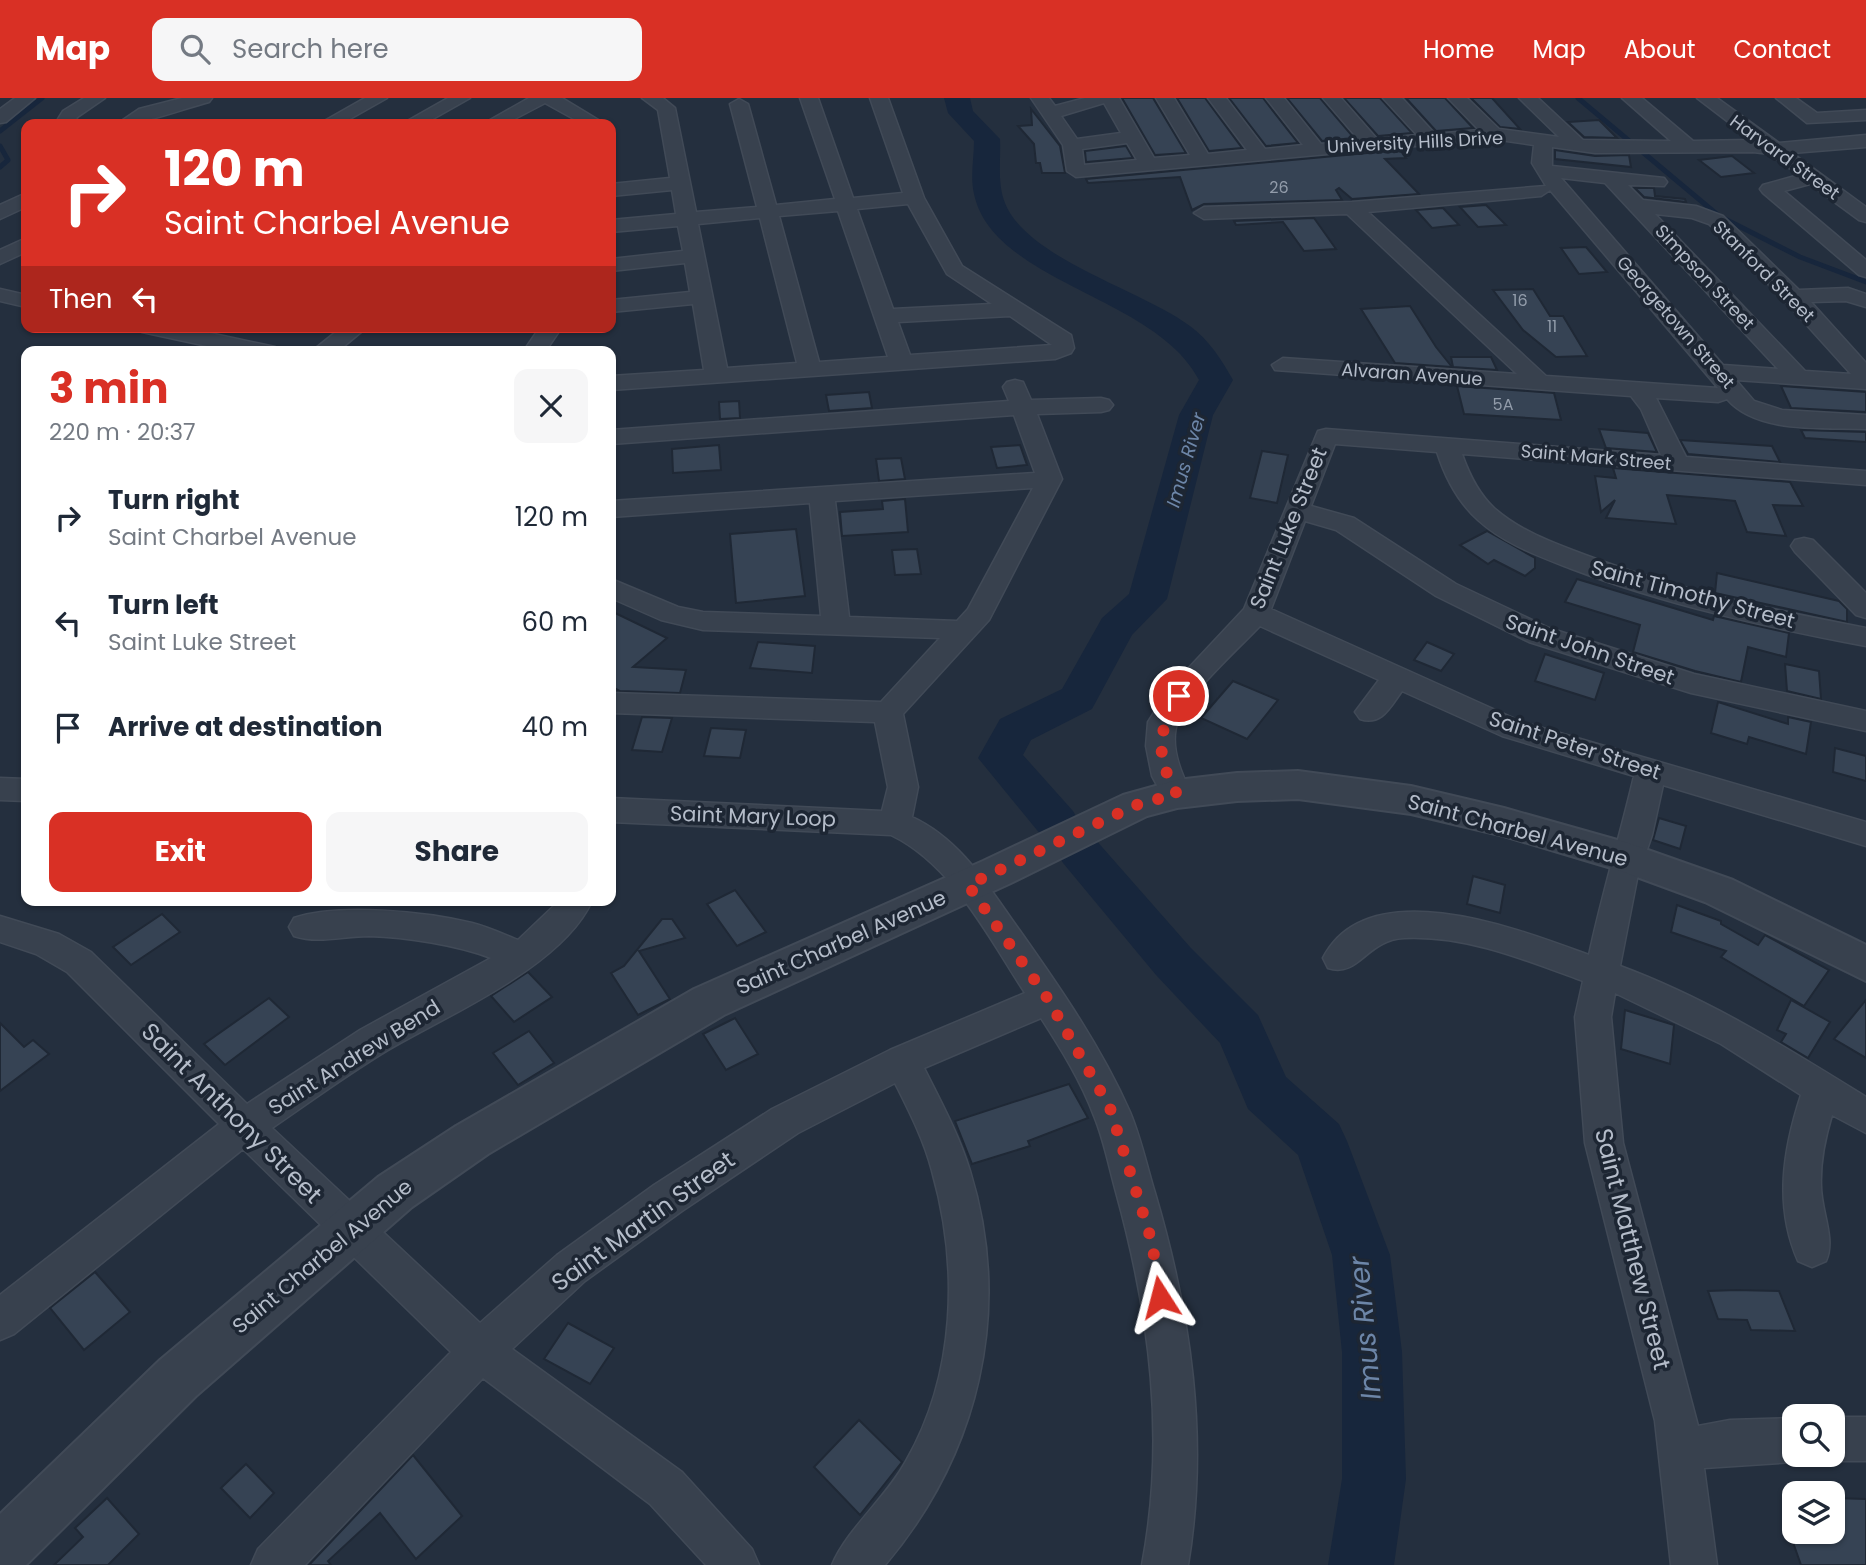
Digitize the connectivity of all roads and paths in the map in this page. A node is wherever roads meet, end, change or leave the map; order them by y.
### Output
1 (26, 98) edge
2 (96, 98) edge
3 (378, 98) edge
4 (461, 98) edge
5 (542, 98) edge
6 (549, 98) edge
7 (651, 98) edge
8 (809, 98) edge
9 (878, 98) edge
10 (1104, 98) edge
11 (1110, 98) edge
12 (1164, 98) edge
13 (1217, 98) edge
14 (1275, 98) edge
15 (1332, 98) edge
16 (1392, 98) edge
17 (1457, 98) edge
18 (1528, 98) edge
19 (1632, 98) edge
20 (1706, 98) edge
21 (1785, 98) edge
22 (204, 104) edge
23 (739, 104) dead end
24 (1045, 105) edge
25 (1866, 115) edge
26 (0, 118) edge
27 (67, 119) edge
28 (134, 119) edge
29 (338, 119) edge
30 (421, 119) edge
31 (502, 119) edge
32 (587, 119) edge
33 (1866, 133) edge
34 (1493, 134) junction
35 (1133, 137) junction
36 (1430, 139) junction
37 (1544, 141) junction
38 (1866, 141) edge
39 (1371, 143) junction
40 (1072, 145) junction
41 (1577, 145) junction
42 (1688, 146) junction
43 (1764, 146) junction
44 (1315, 148) junction
45 (1259, 153) junction
46 (1202, 159) junction
47 (1149, 164) junction
48 (1611, 178) junction
49 (1811, 178) junction
50 (1543, 180) junction
51 (1657, 182) dead end
52 (681, 183) junction
53 (616, 190) edge
54 (914, 198) junction
55 (21, 202) edge
56 (846, 205) junction
57 (1640, 206) junction
58 (1352, 208) junction
59 (769, 211) junction
60 (0, 213) edge
61 (1204, 213) dead end
62 (1866, 216) edge
63 (688, 218) junction
64 (616, 225) edge
65 (21, 246) edge
66 (695, 256) junction
67 (0, 258) edge
68 (616, 264) edge
69 (1866, 271) edge
70 (703, 297) junction
71 (1794, 297) junction
72 (1866, 301) edge
73 (616, 306) edge
74 (1014, 309) junction
75 (884, 316) junction
76 (181, 333) edge
77 (253, 333) edge
78 (348, 333) edge
79 (234, 345) junction
80 (239, 346) edge
81 (330, 346) edge
82 (901, 363) junction
83 (1283, 365) dead end
84 (810, 369) junction
85 (716, 376) junction
86 (1798, 377) junction
87 (1866, 379) edge
88 (616, 383) edge
89 (1540, 383) junction
90 (1719, 384) junction
91 (1638, 389) junction
92 (1018, 397) junction
93 (1101, 405) dead end
94 (1866, 422) edge
95 (1326, 436) joint
96 (616, 437) edge
97 (1447, 445) junction
98 (1678, 463) junction
99 (1866, 478) edge
100 (1050, 479) junction
101 (822, 494) junction
102 (616, 509) edge
103 (1297, 510) junction
104 (1804, 546) dead end
105 (616, 590) edge
106 (1866, 609) edge
107 (1256, 613) junction
108 (836, 626) junction
109 (966, 630) junction
110 (1866, 637) edge
111 (1397, 677) junction
112 (616, 703) edge
113 (888, 712) junction
114 (1370, 712) dead end
115 (1866, 721) edge
116 (1651, 769) junction
117 (0, 789) edge
118 (21, 790) edge
119 (1177, 794) junction
120 (616, 810) edge
121 (895, 823) junction
122 (1866, 834) edge
123 (1628, 858) junction
124 (983, 879) junction
125 (574, 906) edge
126 (306, 927) dead end
127 (0, 929) edge
128 (523, 956) junction
129 (1340, 958) dead end
130 (1866, 964) edge
131 (1603, 972) junction
132 (1048, 999) junction
133 (903, 1061) junction
134 (1822, 1087) junction
135 (1866, 1117) edge
136 (246, 1125) junction
137 (349, 1229) junction
138 (1812, 1248) dead end
139 (0, 1320) edge
140 (480, 1351) junction
141 (1845, 1439) edge
142 (1866, 1439) edge
143 (1782, 1440) edge
144 (1680, 1450) junction
145 (0, 1552) edge
146 (274, 1565) edge
147 (736, 1565) edge
148 (855, 1565) edge
149 (1166, 1565) edge
150 (1694, 1565) edge

1 - 26 street
2 - 27 street
3 - 29 street
4 - 30 street
5 - 31 street
6 - 32 street
7 - 52 street
8 - 56 street
9 - 54 street
10 - 24 street
11 - 35 street
12 - 46 street
13 - 45 street
14 - 44 street
15 - 39 street
16 - 36 street
17 - 34 street
18 - 41 street
19 - 42 street
20 - 43 street, Harvard Street
21 - 25 street
22 - 28 street
23 - 59 street
24 - 40 street
33 - 43 street, University Hills Drive
34 - 36 street, University Hills Drive
34 - 37 street, University Hills Drive
35 - 40 street
35 - 47 street
36 - 39 street, University Hills Drive
37 - 41 street, University Hills Drive
37 - 50 street
38 - 43 street, University Hills Drive
39 - 44 street, University Hills Drive
40 - 47 street, University Hills Drive
41 - 42 street, University Hills Drive
42 - 43 street, University Hills Drive
43 - 49 street, Harvard Street
44 - 45 street, University Hills Drive
45 - 46 street, University Hills Drive
46 - 47 street, University Hills Drive
48 - 50 street
48 - 51 street
48 - 57 street, Simpson Street
49 - 62 street, Harvard Street
49 - 69 street
50 - 58 street
50 - 90 street, Georgetown Street
52 - 53 street
52 - 63 street
54 - 56 street
54 - 74 street
55 - 60 street
56 - 59 street
56 - 75 street
57 - 71 street, Stanford Street
57 - 86 street, Simpson Street
58 - 61 street
58 - 89 street, Alvaran Avenue
59 - 63 street
59 - 84 street
63 - 64 street
63 - 66 street
65 - 67 street
66 - 68 street
66 - 70 street
70 - 73 street
70 - 85 street
71 - 72 street
71 - 87 street, Stanford Street
74 - 75 street
74 - 82 street
75 - 82 street
76 - 79 street
77 - 79 street
78 - 81 street
79 - 80 street
82 - 84 street
83 - 89 street, Alvaran Avenue
84 - 85 street
85 - 88 street
86 - 87 street, Alvaran Avenue
86 - 90 street, Alvaran Avenue
89 - 91 street, Alvaran Avenue
90 - 91 street, Alvaran Avenue
90 - 94 street, Georgetown Street
91 - 98 street
92 - 93 street
92 - 96 street
92 - 100 street
95 - 97 street, Saint Mark Street
95 - 103 street, Saint Luke Street
97 - 98 street, Saint Mark Street
97 - 110 street, Saint Timothy Street
98 - 99 street, Saint Mark Street
100 - 101 street
100 - 109 street
101 - 102 street
101 - 108 street
103 - 107 street, Saint Luke Street
103 - 115 street, Saint John Street
104 - 106 street
105 - 108 street
107 - 111 street, Saint Peter Street
107 - 119 street, Saint Luke Street
108 - 109 street
109 - 113 street
111 - 114 street
111 - 116 street, Saint Peter Street
112 - 113 street
113 - 121 street
116 - 122 street, Saint Peter Street
116 - 123 street, Saint Matthew Street
117 - 118 street
119 - 123 street, Saint Charbel Avenue
119 - 124 street, Saint Charbel Avenue
120 - 121 street, Saint Mary Loop
121 - 124 street
123 - 130 street, Saint Charbel Avenue
123 - 131 street, Saint Matthew Street
124 - 132 street
124 - 137 street, Saint Charbel Avenue
125 - 128 street, Saint Andrew Bend
126 - 128 street
127 - 136 street, Saint Anthony Street
128 - 136 street, Saint Andrew Bend
129 - 131 street
131 - 134 street
131 - 144 street, Saint Matthew Street
132 - 133 street, Saint Martin Street
132 - 149 street
133 - 140 street, Saint Martin Street
133 - 148 street
134 - 135 street
134 - 138 street
136 - 137 street, Saint Anthony Street
136 - 139 street, Saint Andrew Bend
137 - 140 street, Saint Anthony Street
137 - 145 street, Saint Charbel Avenue
140 - 146 street, Saint Martin Street
140 - 147 street, Saint Anthony Street
141 - 142 street
143 - 144 street
144 - 150 street, Saint Matthew Street

